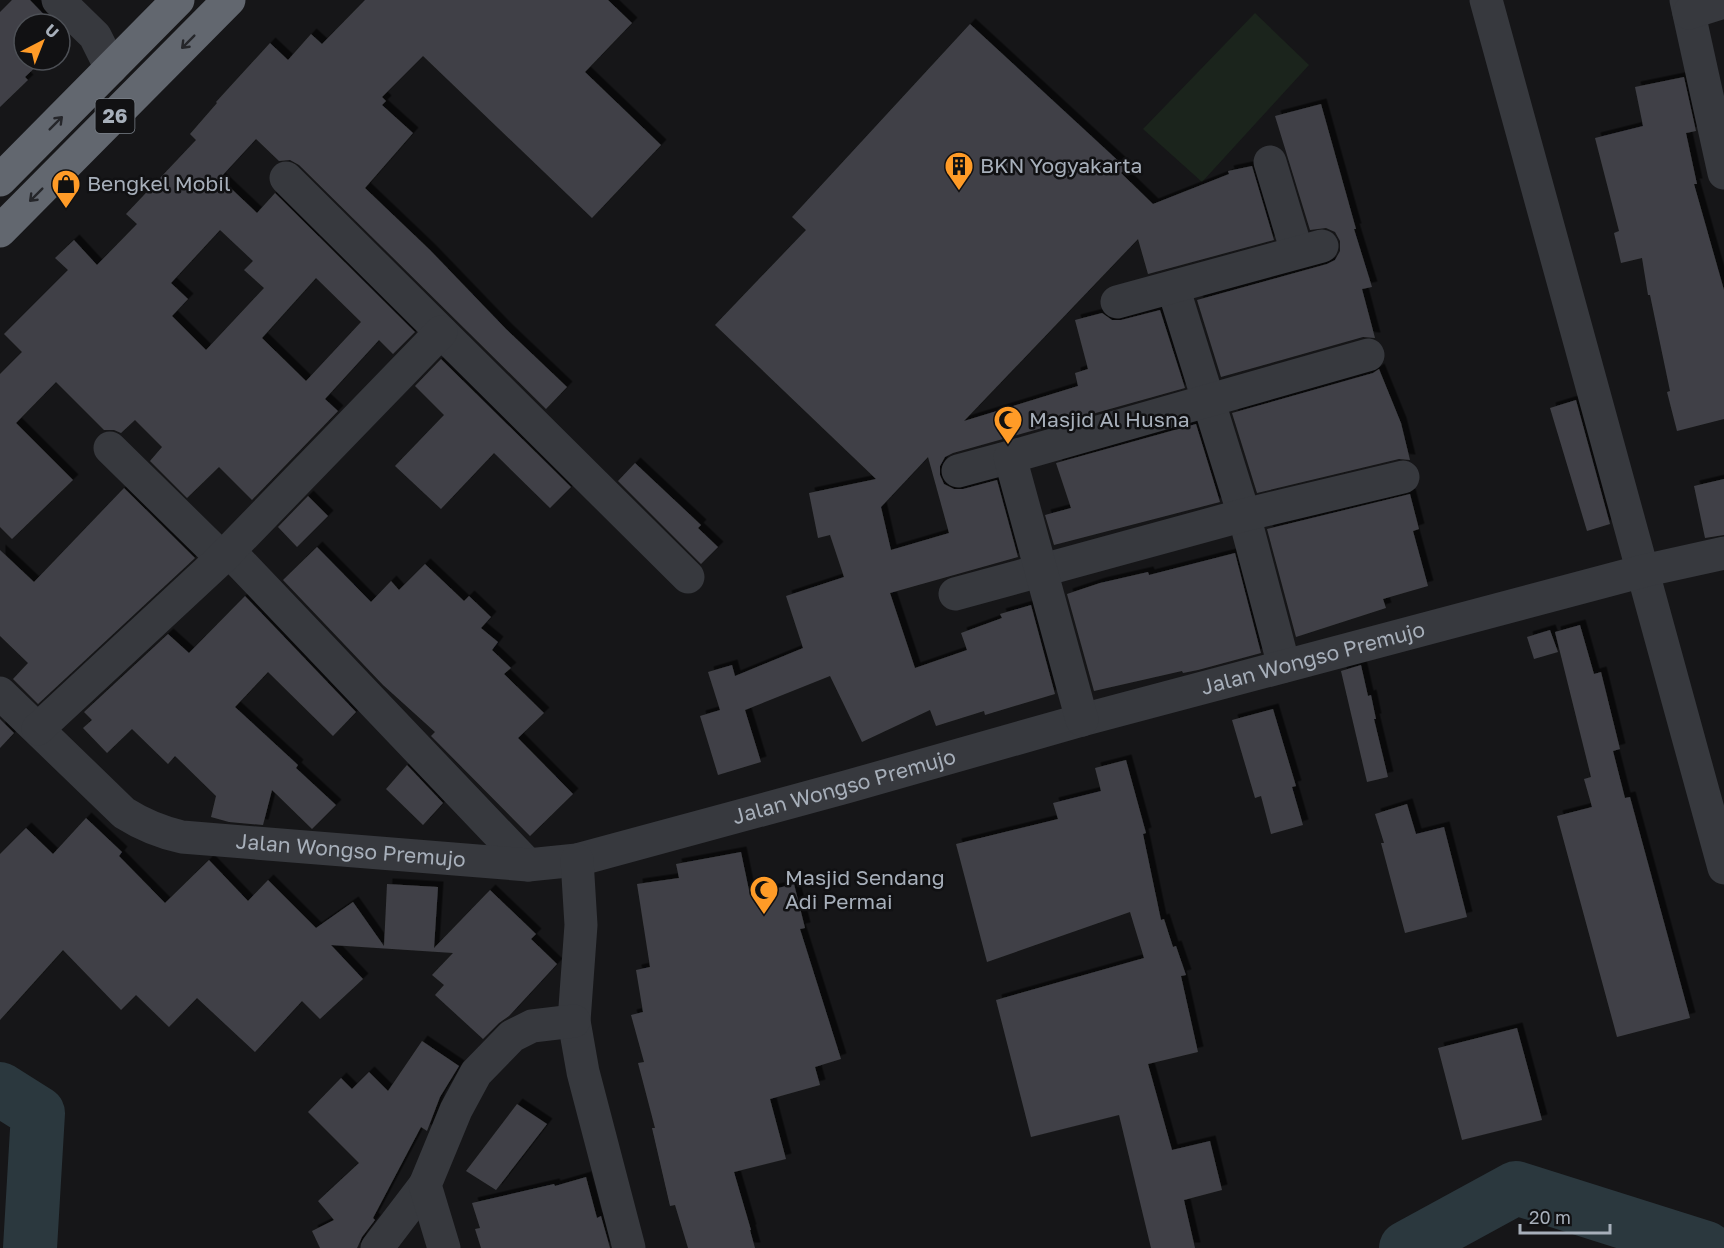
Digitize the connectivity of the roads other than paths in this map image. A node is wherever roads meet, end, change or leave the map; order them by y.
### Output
1 (58, 0) edge
2 (178, 0) edge
3 (230, 0) edge
4 (1486, 0) edge
5 (1724, 2) edge
6 (1688, 6) edge
7 (111, 68) junction
8 (1270, 162) dead end
9 (1724, 173) edge
10 (286, 178) dead end
11 (0, 180) edge
12 (0, 231) edge
13 (1173, 287) junction
14 (1117, 302) dead end
15 (441, 332) junction
16 (1368, 355) dead end
17 (1209, 402) junction
18 (110, 448) dead end
19 (1010, 457) junction
20 (958, 471) dead end
21 (1403, 477) dead end
22 (1244, 515) junction
23 (1724, 553) edge
24 (225, 555) junction
25 (1042, 571) junction
26 (1643, 571) junction
27 (688, 578) dead end
28 (955, 594) dead end
29 (1284, 666) junction
30 (0, 693) edge
31 (1082, 720) junction
32 (38, 729) junction
33 (577, 860) junction
34 (528, 865) junction
35 (1724, 868) edge
36 (574, 1021) junction
37 (425, 1185) junction
38 (377, 1248) edge
39 (444, 1248) edge
40 (628, 1248) edge

1 - 7 street
2 - 7 highway, 26
3 -> 12 highway, 26
4 - 26 street
5 - 6 street
6 - 9 street
11 -> 7 highway, 26
8 - 13 street
10 - 15 street
13 - 14 street
13 - 17 street
15 - 24 street
15 - 27 street
16 - 17 street
17 - 19 street
17 - 22 street
18 - 24 street
19 - 20 street
19 - 25 street
21 - 22 street
22 - 25 street
22 - 29 street
23 - 26 street, Jalan Wongso Premujo
24 - 32 street
24 - 34 street
25 - 28 street
25 - 31 street
26 - 29 street, Jalan Wongso Premujo
26 - 35 street
29 - 31 street, Jalan Wongso Premujo
30 - 32 street, Jalan Wongso Premujo
31 - 33 street, Jalan Wongso Premujo
32 - 34 street, Jalan Wongso Premujo
33 - 34 street, Jalan Wongso Premujo
33 - 36 street
36 - 37 street
36 - 40 street
37 - 38 street
37 - 39 street

